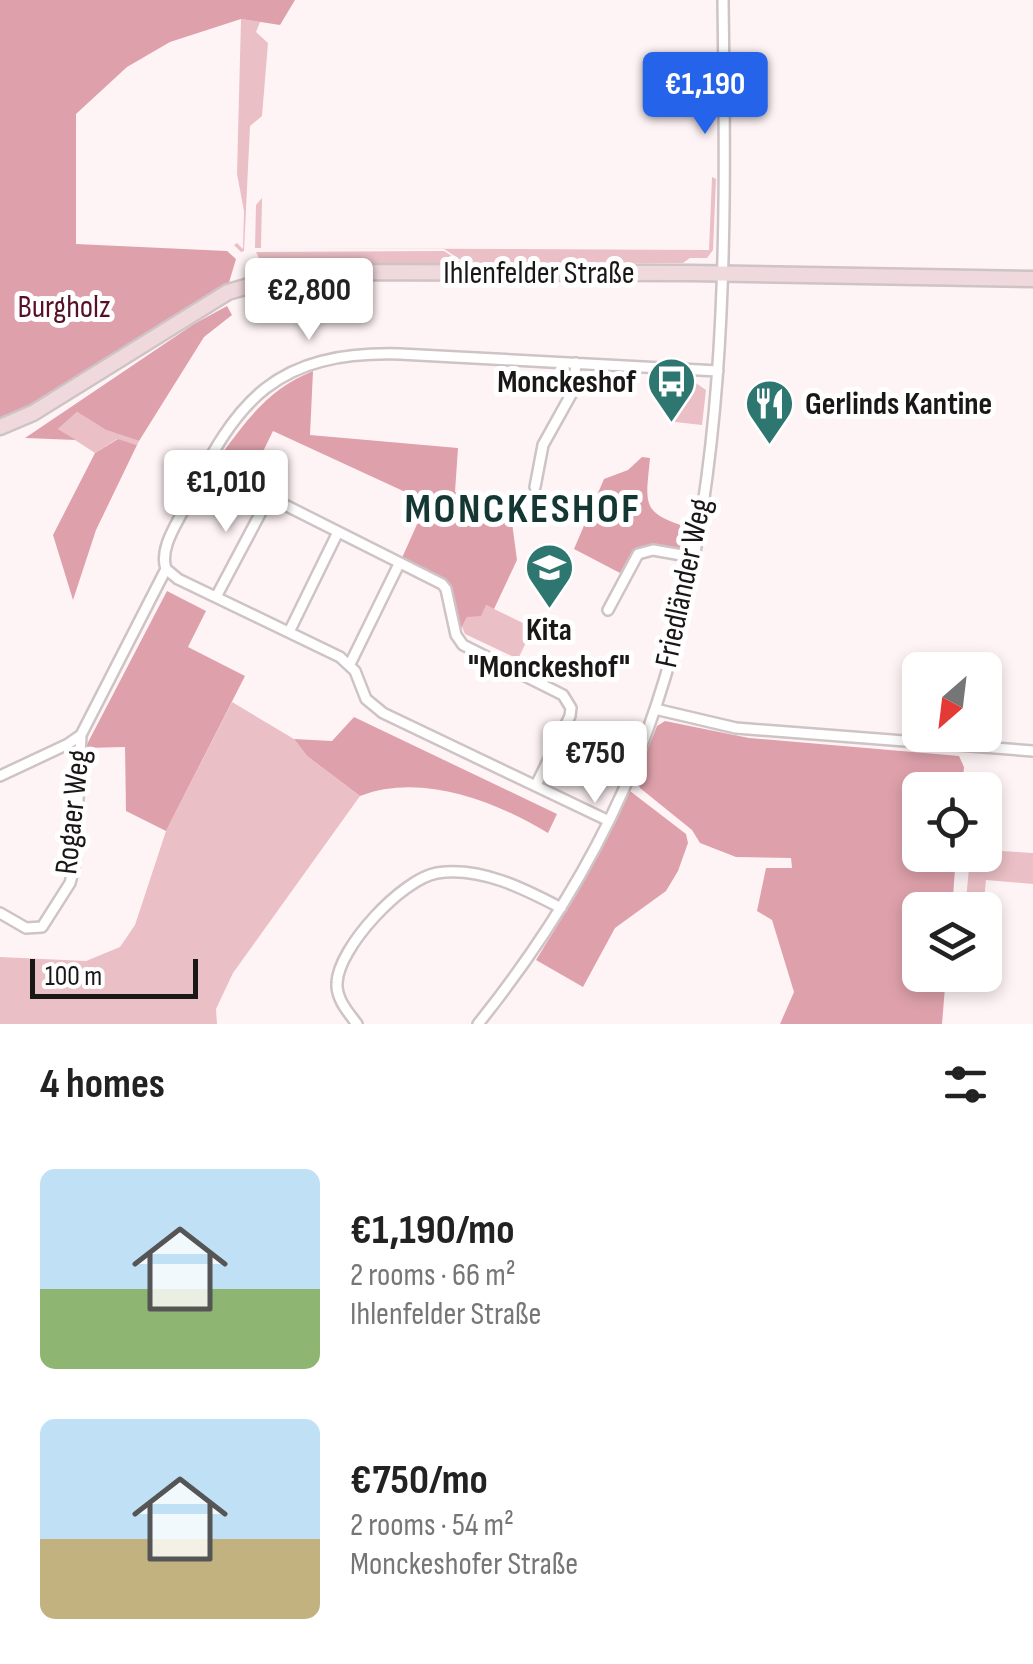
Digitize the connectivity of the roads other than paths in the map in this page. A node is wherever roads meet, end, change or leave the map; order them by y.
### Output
1 (723, 0) edge
2 (723, 274) junction
3 (1033, 279) edge
4 (576, 363) junction
5 (718, 371) junction
6 (0, 428) edge
7 (534, 487) dead end
8 (337, 534) junction
9 (693, 557) junction
10 (399, 564) junction
11 (166, 569) junction
12 (216, 597) junction
13 (608, 610) dead end
14 (289, 632) junction
15 (350, 664) junction
16 (655, 709) junction
17 (81, 735) junction
18 (1033, 751) edge
19 (0, 776) edge
20 (536, 785) junction
21 (609, 822) junction
22 (562, 908) junction
23 (0, 913) edge
24 (357, 1024) edge
25 (478, 1024) edge

1 - 2 street
2 - 3 main road, Ihlenfelder Straße
2 - 5 street, Friedländer Weg
2 - 6 main road, Ihlenfelder Straße
4 - 5 street
4 - 7 street
4 - 11 street
5 - 9 street, Friedländer Weg
8 - 10 street
8 - 12 street
8 - 14 street
9 - 13 street
9 - 16 street, Friedländer Weg
10 - 15 street
10 - 20 street
11 - 12 street
11 - 17 street
12 - 14 street
14 - 15 street
15 - 20 street
16 - 18 street
16 - 21 street, Friedländer Weg
17 - 19 street, Rogaer Weg
17 - 23 street, Rogaer Weg
20 - 21 street
21 - 22 street, Friedländer Weg
22 - 24 street
22 - 25 street, Friedländer Weg

